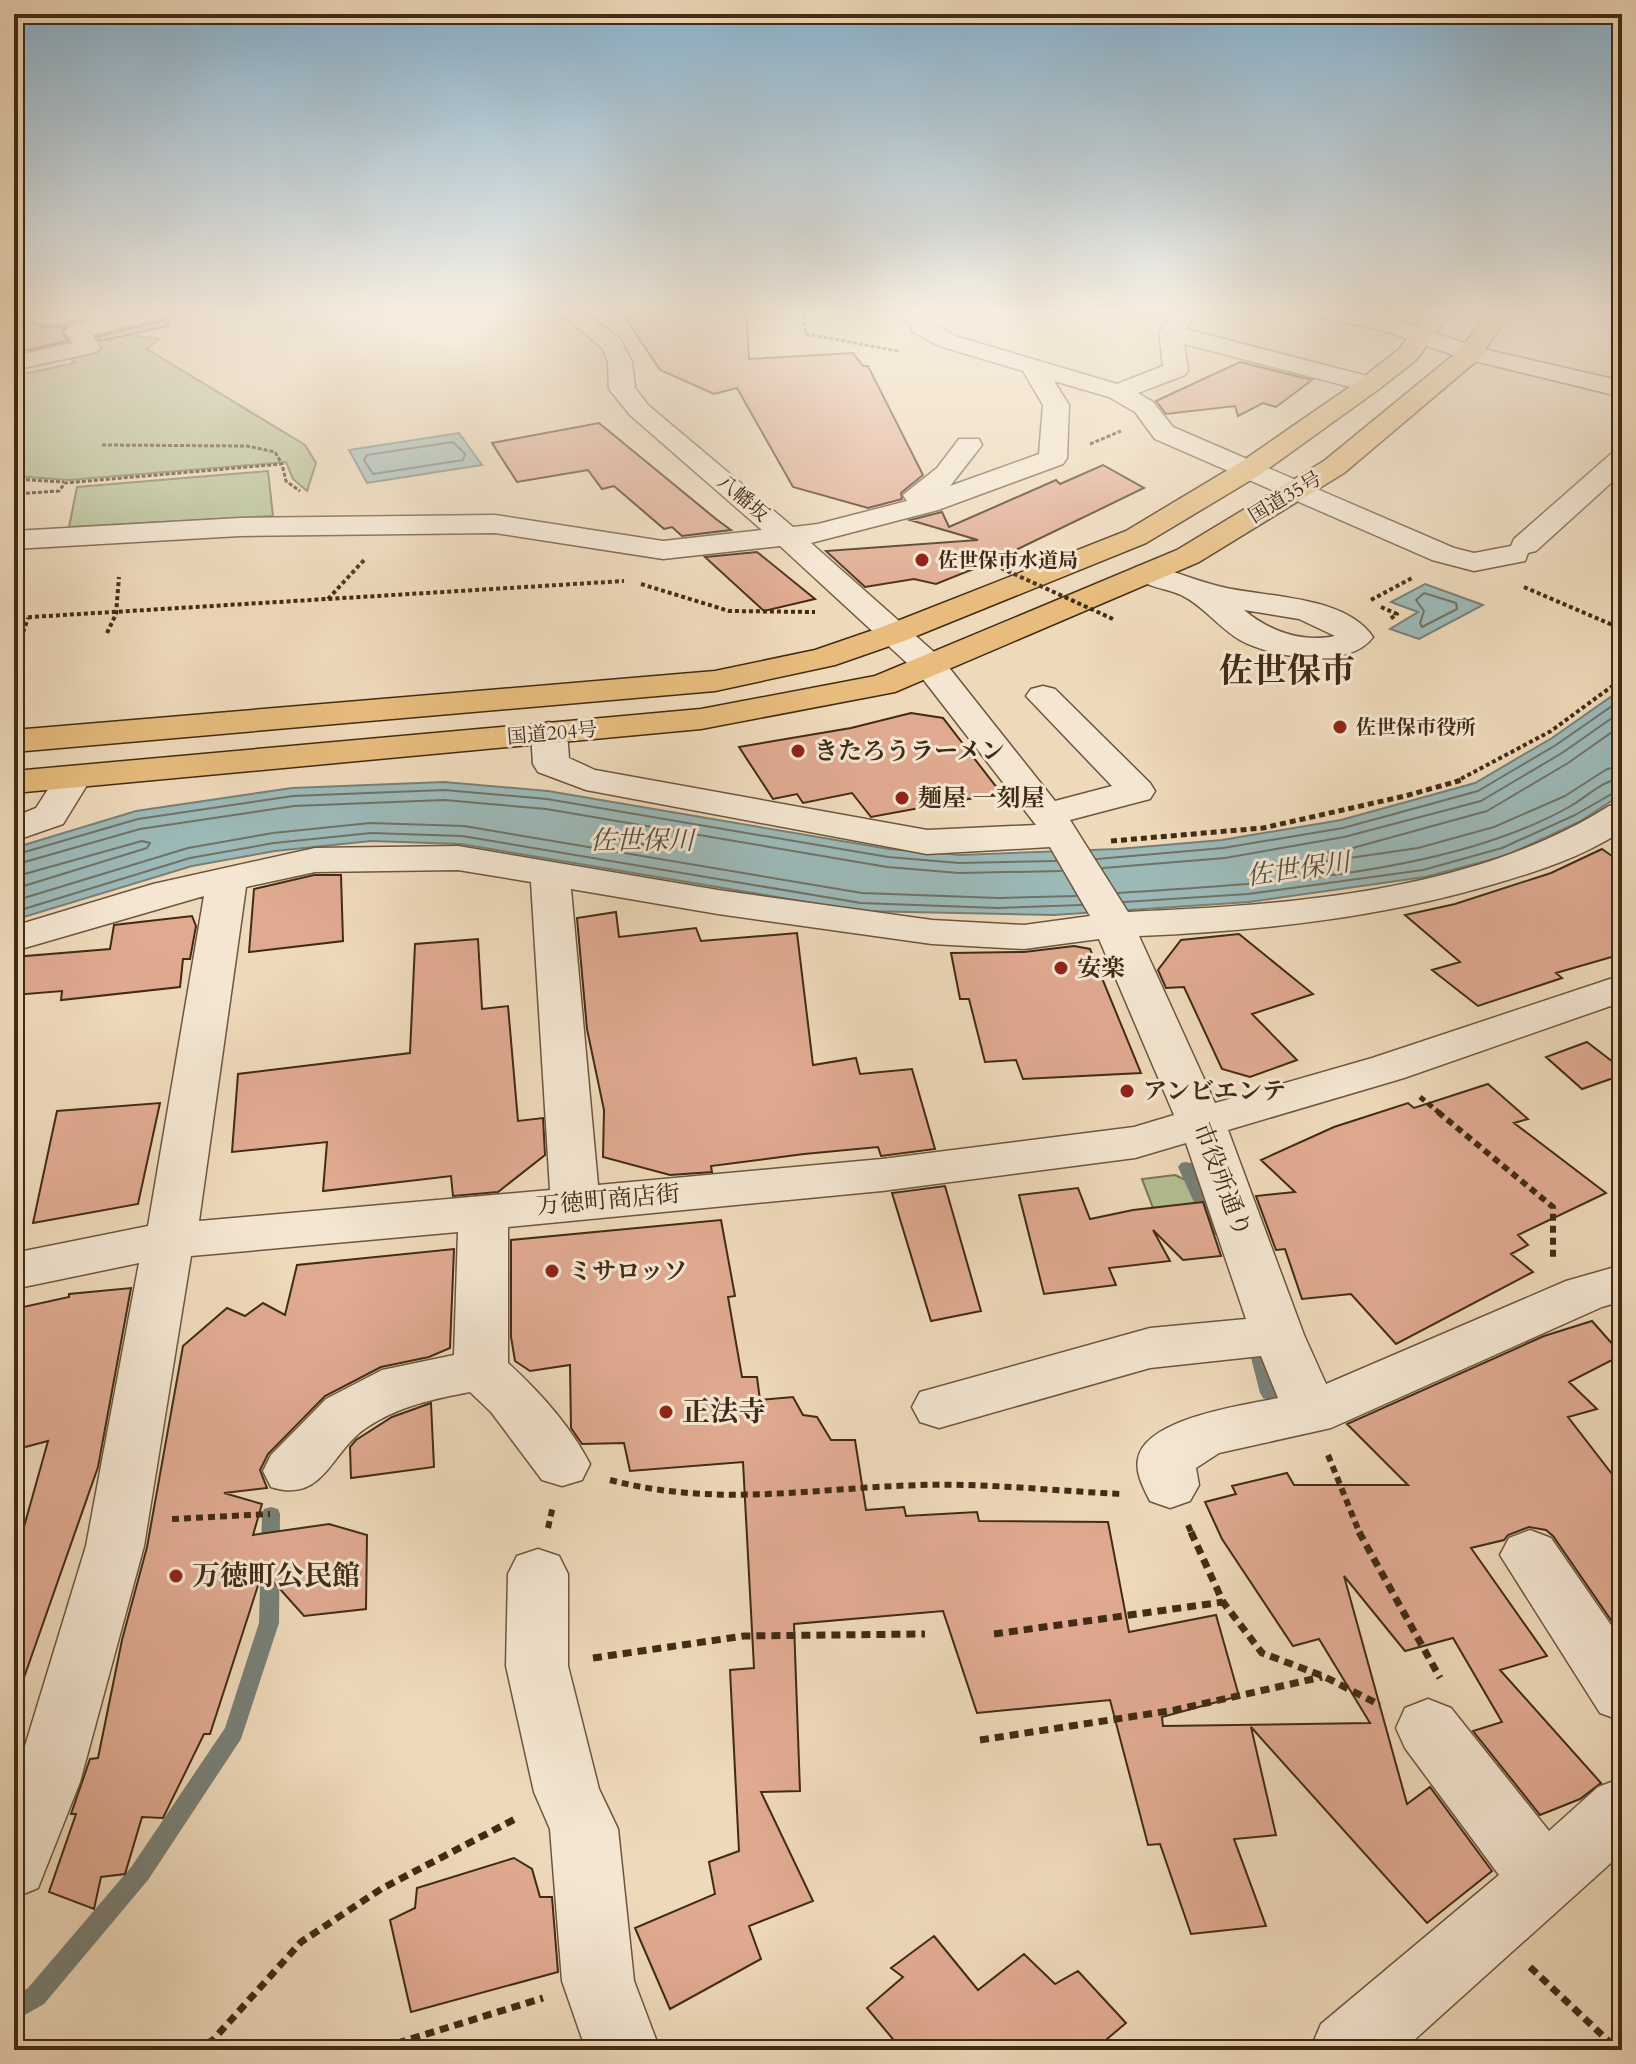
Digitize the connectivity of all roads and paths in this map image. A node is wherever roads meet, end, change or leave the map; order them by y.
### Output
1 (636, 406) edge
2 (1056, 406) edge
3 (1338, 406) edge
4 (1407, 406) edge
5 (1144, 407) joint
6 (1053, 418) junction
7 (102, 445) dead end
8 (969, 445) dead end
9 (1622, 459) edge
10 (282, 464) junction
11 (1251, 468) junction
12 (14, 479) edge
13 (286, 481) dead end
14 (65, 483) junction
15 (1298, 489) junction
16 (14, 494) edge
17 (786, 536) junction
18 (14, 540) edge
19 (1518, 561) junction
20 (1147, 573) junction
21 (1416, 575) dead end
22 (1010, 576) junction
23 (119, 577) dead end
24 (627, 581) dead end
25 (641, 584) dead end
26 (1072, 606) joint
27 (822, 612) dead end
28 (116, 614) junction
29 (14, 618) edge
30 (28, 618) junction
31 (1113, 619) dead end
32 (881, 623) junction
33 (1622, 629) edge
34 (107, 633) dead end
35 (1357, 637) joint
36 (14, 659) edge
37 (931, 667) junction
38 (1622, 679) edge
39 (1043, 696) dead end
40 (549, 733) junction
41 (14, 741) edge
42 (74, 777) junction
43 (14, 782) edge
44 (14, 830) edge
45 (1613, 833) edge
46 (1073, 835) junction
47 (550, 874) junction
48 (227, 878) junction
49 (1109, 916) junction
50 (14, 939) edge
51 (1622, 988) edge
52 (1388, 1068) junction
53 (1201, 1124) junction
54 (575, 1203) junction
55 (483, 1212) junction
56 (172, 1239) junction
57 (14, 1271) edge
58 (1603, 1289) edge
59 (1278, 1335) junction
60 (481, 1370) junction
61 (939, 1407) dead end
62 (1312, 1413) junction
63 (562, 1464) junction
64 (291, 1471) joint
65 (1170, 1485) junction
66 (119, 1522) junction
67 (1530, 1555) dead end
68 (538, 1574) joint
69 (1223, 1602) junction
70 (925, 1634) dead end
71 (994, 1634) dead end
72 (537, 1666) junction
73 (1323, 1676) junction
74 (1622, 1693) edge
75 (1428, 1728) junction
76 (980, 1740) dead end
77 (567, 1792) junction
78 (1622, 1809) edge
79 (14, 1865) edge
80 (1545, 1880) junction
81 (1489, 1927) junction
82 (598, 1981) junction
83 (194, 2050) edge
84 (384, 2050) edge
85 (623, 2050) edge
86 (1347, 2050) edge
87 (1618, 2050) edge

1 - 17 street, 八幡坂
2 - 6 street
3 - 11 highway, 国道35号
4 - 15 highway, 国道35号
5 - 6 path
5 - 11 street
6 - 17 street
7 - 10 path
8 - 17 street
9 - 19 street
10 - 13 path
10 - 14 path
11 - 15 street
11 - 22 highway, 国道35号
12 - 14 path
14 - 16 path
15 - 19 street
15 - 20 highway, 国道35号
17 - 18 street
17 - 32 street, 八幡坂
19 - 33 path
20 - 26 highway, 国道35号
20 - 35 street
21 - 35 path
22 - 31 path, bridge
22 - 32 highway, 国道204号
23 - 28 path
24 - 28 path
25 - 27 path
26 - 37 highway, 国道204号
28 - 30 path
28 - 34 path
29 - 30 path
30 - 36 path
32 - 37 street
32 - 41 highway, 国道204号
37 - 40 highway, 国道204号
37 - 46 street
38 - 46 path
39 - 46 street
40 - 42 highway, 国道204号
40 - 46 street
42 - 43 highway, 国道204号
42 - 44 street
45 - 49 street
46 - 49 street, 市役所通り
47 - 48 street
47 - 49 street
47 - 54 street
48 - 50 street
48 - 56 street
49 - 53 street, 市役所通り
51 - 52 street, 万徳町商店街
52 - 53 street, 万徳町商店街
52 - 58 path
53 - 54 street, 万徳町商店街
53 - 59 street, 市役所通り
54 - 55 street, 万徳町商店街
55 - 56 street, 万徳町商店街
55 - 60 street
56 - 57 street, 万徳町商店街
56 - 66 street
58 - 62 street
59 - 61 street
59 - 62 street, 市役所通り
60 - 63 street
60 - 64 street
62 - 65 street
62 - 75 path
63 - 65 path
63 - 68 path
64 - 66 path
65 - 69 path
66 - 79 street
67 - 74 street
68 - 72 street
69 - 71 path
69 - 73 path
70 - 72 path
72 - 77 street
73 - 75 path
73 - 76 path
75 - 80 street
77 - 82 street
77 - 83 path
78 - 80 street
80 - 81 street
81 - 86 street
81 - 87 path
82 - 84 path
82 - 85 street

